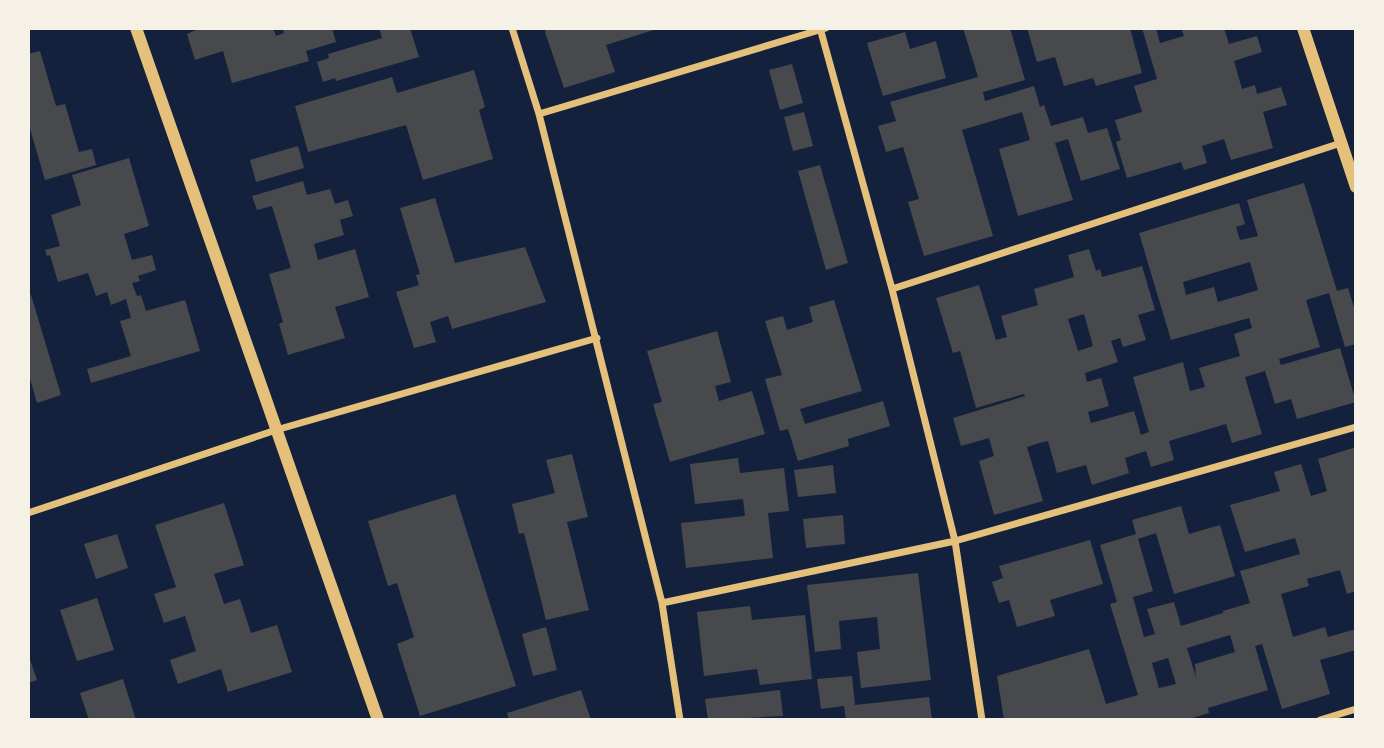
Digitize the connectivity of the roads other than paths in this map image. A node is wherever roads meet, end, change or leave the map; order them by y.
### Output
1 (136, 28) edge
2 (512, 28) edge
3 (1303, 28) edge
4 (822, 29) edge
5 (539, 114) junction
6 (1342, 142) junction
7 (1356, 187) edge
8 (892, 289) junction
9 (597, 338) junction
10 (1356, 427) edge
11 (276, 430) junction
12 (28, 513) edge
13 (955, 541) junction
14 (662, 603) junction
15 (1356, 709) edge
16 (378, 720) edge
17 (680, 720) edge
18 (982, 720) edge
19 (1320, 720) edge

1 - 11 street
2 - 5 street
3 - 6 street
4 - 5 street
4 - 8 street
5 - 9 street
6 - 7 street
6 - 8 street
8 - 13 street
9 - 11 street
9 - 14 street
10 - 13 street
11 - 12 street
11 - 16 street
13 - 14 street
13 - 18 street
14 - 17 street
15 - 19 street

